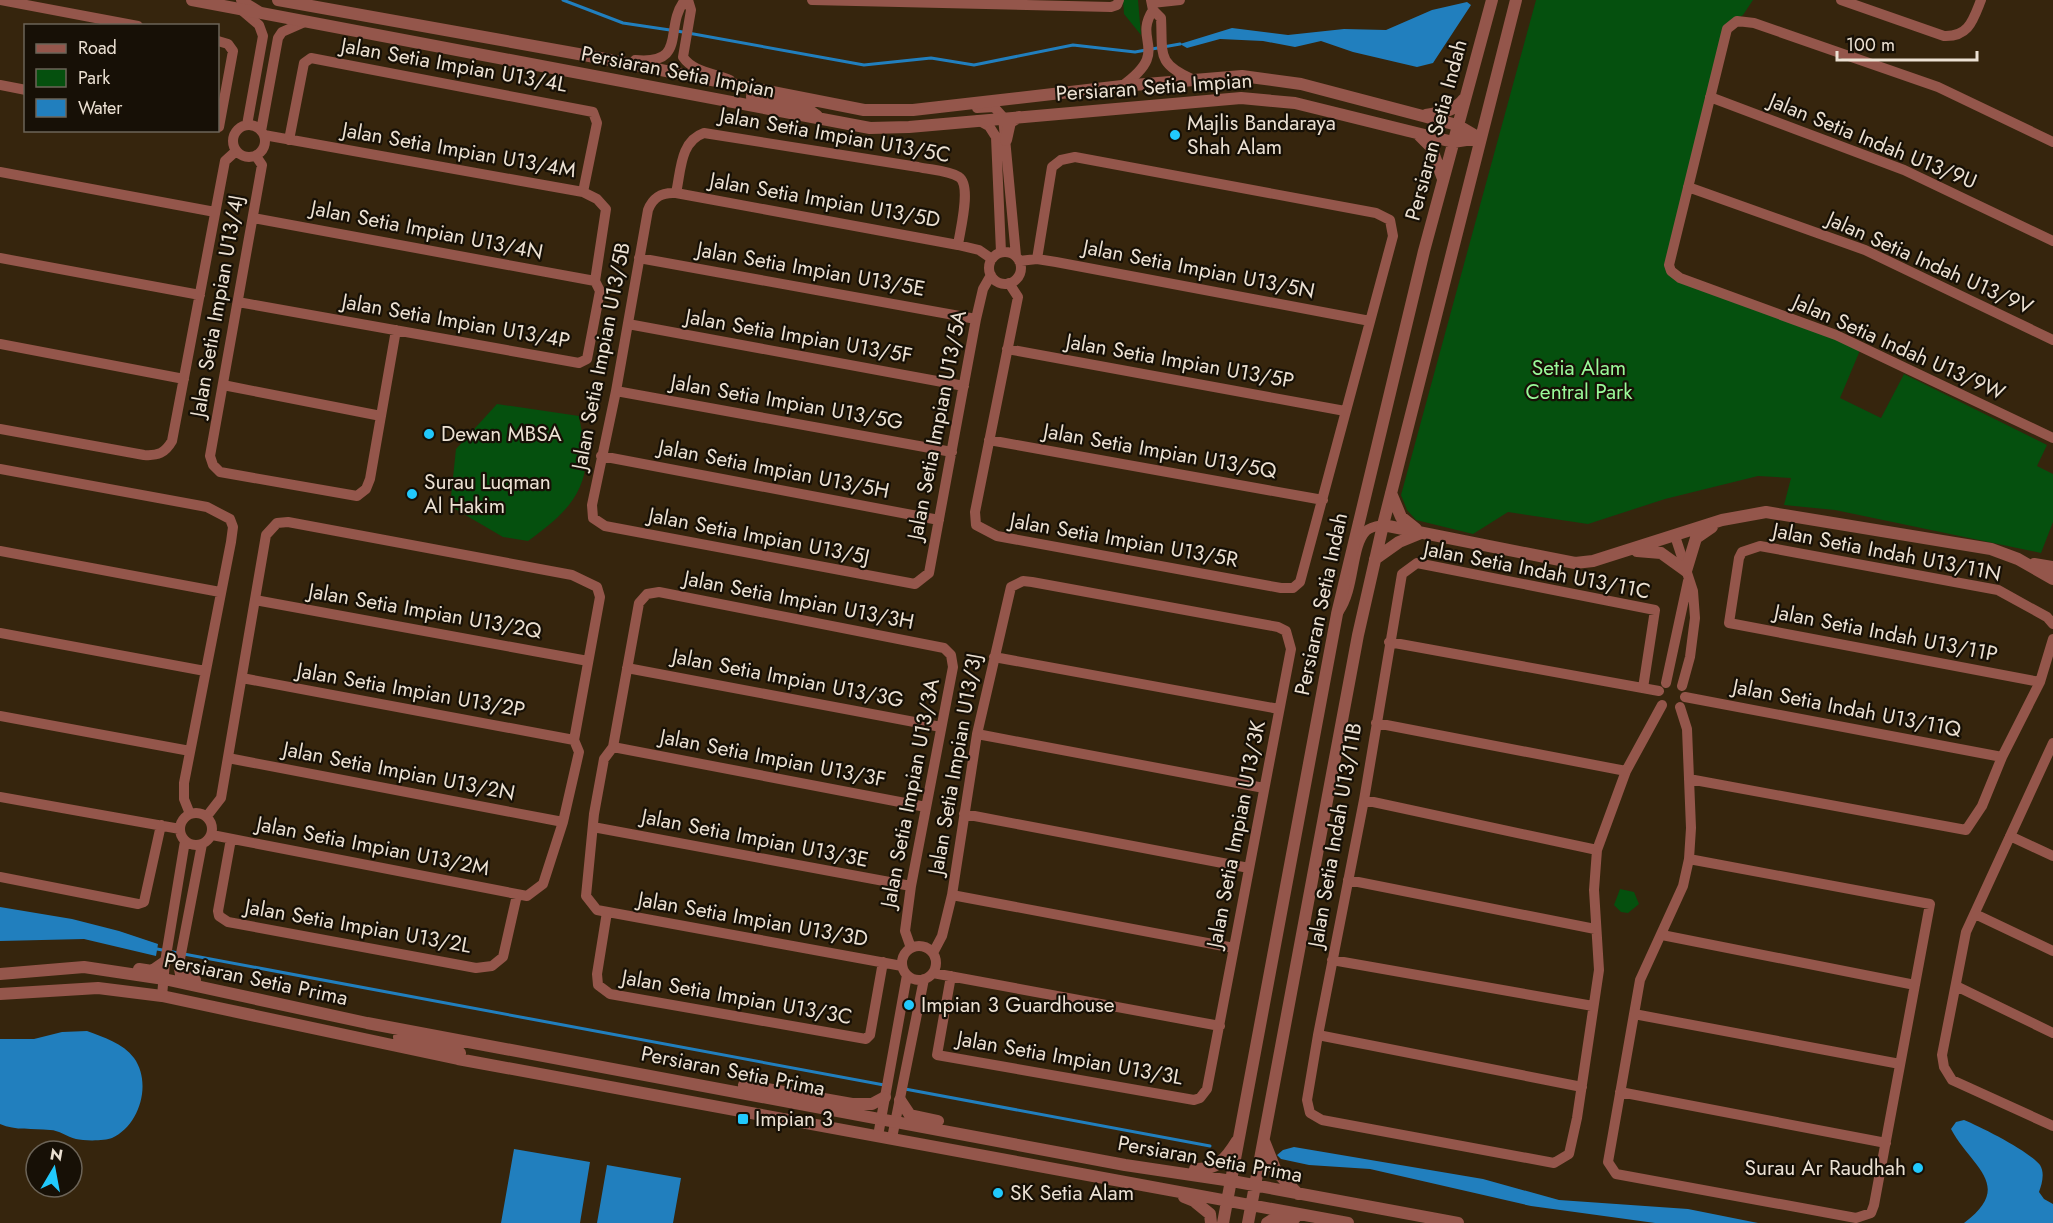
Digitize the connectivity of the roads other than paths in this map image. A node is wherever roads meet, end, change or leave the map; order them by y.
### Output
1 (0, 0) edge
2 (192, 0) edge
3 (278, 0) edge
4 (687, 0) edge
5 (812, 0) edge
6 (1119, 0) edge
7 (1180, 0) edge
8 (1492, 0) edge
9 (1516, 0) edge
10 (1841, 0) edge
11 (1981, 0) edge
12 (240, 4) edge
13 (1152, 4) edge
14 (307, 21) junction
15 (127, 24) edge
16 (219, 41) edge
17 (678, 41) junction
18 (596, 57) junction
19 (1192, 79) junction
20 (0, 85) edge
21 (744, 86) junction
22 (1122, 86) junction
23 (759, 89) junction
24 (24, 90) edge
25 (1466, 96) junction
26 (252, 97) junction
27 (1710, 97) junction
28 (266, 100) junction
29 (913, 110) junction
30 (1026, 115) junction
31 (1419, 116) junction
32 (1003, 117) junction
33 (975, 119) junction
34 (824, 120) junction
35 (219, 122) edge
36 (1457, 125) junction
37 (219, 127) edge
38 (242, 128) junction
39 (1416, 132) junction
40 (262, 133) junction
41 (1479, 138) junction
42 (289, 140) junction
43 (1006, 140) junction
44 (1453, 142) junction
45 (2053, 142) edge
46 (236, 151) junction
47 (256, 156) junction
48 (0, 172) edge
49 (1002, 179) junction
50 (1443, 180) junction
51 (1688, 187) junction
52 (583, 192) junction
53 (676, 193) junction
54 (652, 201) joint
55 (215, 212) junction
56 (253, 218) junction
57 (2053, 241) edge
58 (958, 245) junction
59 (996, 256) junction
60 (0, 258) edge
61 (639, 258) junction
62 (1018, 259) junction
63 (1037, 259) junction
64 (991, 275) junction
65 (595, 281) junction
66 (1009, 283) junction
67 (200, 296) junction
68 (238, 302) junction
69 (976, 319) junction
70 (1370, 321) junction
71 (628, 324) junction
72 (396, 330) junction
73 (2053, 340) edge
74 (0, 344) edge
75 (1007, 349) junction
76 (184, 379) junction
77 (223, 385) junction
78 (964, 386) junction
79 (616, 391) junction
80 (1346, 411) junction
81 (381, 416) junction
82 (0, 429) edge
83 (2052, 437) edge
84 (989, 440) junction
85 (952, 452) junction
86 (601, 456) junction
87 (0, 469) edge
88 (1391, 493) junction
89 (1323, 500) junction
90 (593, 518) joint
91 (939, 520) junction
92 (1722, 520) junction
93 (1383, 525) junction
94 (1422, 533) junction
95 (1675, 536) junction
96 (0, 551) edge
97 (1627, 551) junction
98 (1376, 559) junction
99 (2018, 559) junction
100 (1407, 567) joint
101 (2053, 567) edge
102 (1687, 576) junction
103 (2053, 579) edge
104 (920, 581) joint
105 (220, 592) junction
106 (255, 600) junction
107 (1337, 614) junction
108 (1728, 619) joint
109 (2052, 623) edge
110 (0, 633) edge
111 (2053, 639) edge
112 (1389, 642) junction
113 (944, 648) joint
114 (1291, 649) joint
115 (994, 657) junction
116 (588, 661) junction
117 (627, 668) junction
118 (205, 671) junction
119 (242, 678) junction
120 (2040, 682) junction
121 (1682, 686) junction
122 (1663, 687) junction
123 (1643, 688) junction
124 (1682, 702) junction
125 (1662, 705) junction
126 (1279, 709) junction
127 (0, 716) edge
128 (1376, 723) junction
129 (941, 727) junction
130 (977, 734) junction
131 (574, 740) junction
132 (2053, 743) edge
133 (613, 747) junction
134 (190, 750) junction
135 (2002, 757) junction
136 (228, 758) junction
137 (2049, 761) edge
138 (1626, 771) junction
139 (1689, 779) junction
140 (1264, 788) junction
141 (0, 797) edge
142 (1364, 800) junction
143 (926, 807) junction
144 (190, 814) junction
145 (964, 814) junction
146 (207, 816) junction
147 (563, 822) junction
148 (161, 825) junction
149 (593, 827) junction
150 (180, 829) junction
151 (212, 835) junction
152 (2010, 836) junction
153 (231, 838) junction
154 (185, 841) junction
155 (202, 844) junction
156 (1597, 850) junction
157 (2053, 856) edge
158 (1689, 859) junction
159 (1249, 868) junction
160 (0, 877) edge
161 (1348, 880) junction
162 (178, 886) junction
163 (911, 886) junction
164 (193, 889) junction
165 (952, 895) junction
166 (522, 896) junction
167 (602, 911) junction
168 (1975, 914) junction
169 (1595, 929) junction
170 (1662, 935) junction
171 (911, 948) junction
172 (1234, 948) junction
173 (2053, 951) edge
174 (933, 953) junction
175 (1332, 960) junction
176 (165, 961) junction
177 (883, 962) junction
178 (179, 964) joint
179 (94, 968) junction
180 (904, 970) junction
181 (0, 974) edge
182 (928, 976) junction
183 (951, 976) junction
184 (164, 979) junction
185 (1915, 985) junction
186 (1956, 986) junction
187 (0, 994) edge
188 (162, 996) junction
189 (290, 1005) junction
190 (1593, 1006) junction
191 (1634, 1014) junction
192 (367, 1023) junction
193 (1220, 1026) junction
194 (2053, 1033) edge
195 (1318, 1035) junction
196 (458, 1059) junction
197 (1900, 1064) junction
198 (696, 1084) junction
199 (1582, 1087) junction
200 (1620, 1092) junction
201 (885, 1097) junction
202 (900, 1100) junction
203 (881, 1119) junction
204 (896, 1122) junction
205 (2053, 1126) edge
206 (1242, 1132) junction
207 (878, 1136) junction
208 (892, 1138) junction
209 (1000, 1140) junction
210 (1263, 1140) junction
211 (1886, 1143) junction
212 (1125, 1165) junction
213 (1232, 1180) junction
214 (1255, 1186) junction
215 (1158, 1189) junction
216 (1298, 1194) junction
217 (1228, 1200) junction
218 (1251, 1205) junction
219 (1323, 1217) junction
220 (1211, 1223) edge
221 (1223, 1223) edge
222 (1248, 1223) edge
223 (1267, 1223) edge
224 (1348, 1223) edge
225 (1458, 1223) edge

1 - 15 street
2 - 12 street, Persiaran Setia Impian
3 - 18 street, Persiaran Setia Impian
4 - 17 street
5 - 6 street
7 - 13 street
8 - 25 street, Persiaran Setia Indah
9 - 41 street, Persiaran Setia Indah
10 - 11 street
12 - 14 street, Persiaran Setia Impian
12 - 26 street
13 - 19 street
13 - 22 street
14 - 28 street
14 - 34 street, Persiaran Setia Impian
16 - 35 street
17 - 18 street
17 - 21 street
18 - 21 street, Persiaran Setia Impian
19 - 22 street, Persiaran Setia Impian
19 - 31 street, Persiaran Setia Impian
20 - 24 street
21 - 23 street, Persiaran Setia Impian
22 - 29 street, Persiaran Setia Impian
23 - 29 street, Persiaran Setia Impian
23 - 34 street
25 - 31 street
25 - 36 street, Persiaran Setia Indah
26 - 28 street
26 - 38 street
27 - 45 street
27 - 51 street
27 - 57 street, Jalan Setia Indah U13/9U
28 - 40 street
29 - 32 street
30 - 32 street, Persiaran Setia Impian
30 - 39 street, Persiaran Setia Impian
30 - 43 street
31 - 36 street, Persiaran Setia Impian
32 - 33 street, Persiaran Setia Impian
32 - 43 street
33 - 34 street, Persiaran Setia Impian
33 - 49 street
36 - 41 street, Persiaran Setia Impian
36 - 44 street, Persiaran Setia Indah
37 - 38 street
38 - 40 street
38 - 46 street
39 - 44 street, Persiaran Setia Impian
39 - 50 street
40 - 42 street, Jalan Setia Impian U13/4M
40 - 47 street
41 - 44 street, Persiaran Setia Impian
41 - 88 street, Persiaran Setia Indah
42 - 52 street, Jalan Setia Impian U13/4M
42 - 52 street, Jalan Setia Impian U13/4L
43 - 49 street
44 - 50 street, Persiaran Setia Indah
46 - 47 street
46 - 55 street
47 - 56 street, Jalan Setia Impian U13/4J
48 - 55 street
49 - 59 street
49 - 62 street
50 - 107 street, Persiaran Setia Indah
51 - 73 street, Jalan Setia Indah U13/9V
51 - 83 street, Jalan Setia Indah U13/9W
52 - 65 street, Jalan Setia Impian U13/4M
53 - 54 street, Jalan Setia Impian U13/5D
53 - 58 street, Jalan Setia Impian U13/5D
53 - 58 street, Jalan Setia Impian U13/5C
54 - 61 street, Jalan Setia Impian U13/5B
55 - 67 street
56 - 65 street, Jalan Setia Impian U13/4N
56 - 68 street, Jalan Setia Impian U13/4J
58 - 59 street, Jalan Setia Impian U13/5D
59 - 62 street
59 - 64 street
60 - 67 street
61 - 69 street, Jalan Setia Impian U13/5E
61 - 71 street, Jalan Setia Impian U13/5B
62 - 63 street, Jalan Setia Impian U13/5N
62 - 66 street
63 - 70 street, Jalan Setia Impian U13/5N
63 - 70 street
64 - 66 street
64 - 69 street, Jalan Setia Impian U13/5A
65 - 72 street, Jalan Setia Impian U13/4P
66 - 75 street
67 - 76 street
68 - 72 street, Jalan Setia Impian U13/4P
68 - 77 street, Jalan Setia Impian U13/4J
69 - 78 street, Jalan Setia Impian U13/5A
70 - 80 street
71 - 78 street, Jalan Setia Impian U13/5F
71 - 79 street, Jalan Setia Impian U13/5B
72 - 81 street
74 - 76 street
75 - 80 street, Jalan Setia Impian U13/5P
75 - 84 street
76 - 82 street
77 - 81 street
77 - 81 street, Jalan Setia Impian U13/4J
78 - 85 street, Jalan Setia Impian U13/5A
79 - 85 street, Jalan Setia Impian U13/5G
79 - 86 street, Jalan Setia Impian U13/5B
80 - 89 street
84 - 89 street, Jalan Setia Impian U13/5Q
84 - 89 street, Jalan Setia Impian U13/5R
85 - 91 street, Jalan Setia Impian U13/5A
86 - 90 street, Jalan Setia Impian U13/5B
86 - 91 street, Jalan Setia Impian U13/5H
87 - 105 street
88 - 93 street, Persiaran Setia Indah
88 - 94 street
90 - 104 street, Jalan Setia Impian U13/5J
91 - 104 street, Jalan Setia Impian U13/5A
92 - 95 street
92 - 99 street
92 - 102 street
93 - 94 street
93 - 98 street, Persiaran Setia Indah
93 - 107 street
94 - 97 street
94 - 98 street
95 - 97 street
95 - 102 street
96 - 105 street
97 - 102 street
98 - 210 street, Persiaran Setia Indah
99 - 101 street
99 - 103 street
100 - 112 street, Jalan Setia Indah U13/11B
100 - 123 street, Jalan Setia Indah U13/11C
102 - 121 street
102 - 122 street
105 - 118 street
106 - 116 street, Jalan Setia Impian U13/2Q
106 - 116 street
106 - 119 street
107 - 206 street, Persiaran Setia Indah
108 - 109 street, Jalan Setia Indah U13/11N
108 - 120 street, Jalan Setia Indah U13/11P
110 - 118 street
111 - 120 street
112 - 123 street
112 - 128 street, Jalan Setia Indah U13/11B
113 - 117 street, Jalan Setia Impian U13/3H
113 - 129 street, Jalan Setia Impian U13/3A
114 - 115 street, Jalan Setia Impian U13/3J
114 - 126 street, Jalan Setia Impian U13/3K
115 - 126 street
115 - 130 street, Jalan Setia Impian U13/3J
116 - 131 street
117 - 129 street, Jalan Setia Impian U13/3G
117 - 133 street
118 - 134 street
119 - 131 street, Jalan Setia Impian U13/2P
119 - 136 street
120 - 135 street
121 - 122 street
121 - 124 street
122 - 123 street
122 - 125 street
124 - 125 street
124 - 135 street, Jalan Setia Indah U13/11Q
124 - 139 street
125 - 138 street
126 - 140 street, Jalan Setia Impian U13/3K
127 - 134 street
128 - 138 street
128 - 142 street, Jalan Setia Indah U13/11B
129 - 143 street, Jalan Setia Impian U13/3A
130 - 140 street
130 - 145 street, Jalan Setia Impian U13/3J
131 - 147 street
132 - 137 street
133 - 143 street, Jalan Setia Impian U13/3F
133 - 149 street
134 - 144 street
135 - 139 street
136 - 146 street
136 - 147 street, Jalan Setia Impian U13/2N
137 - 152 street
138 - 156 street
139 - 158 street
140 - 159 street, Jalan Setia Impian U13/3K
141 - 148 street
142 - 156 street
142 - 161 street, Jalan Setia Indah U13/11B
143 - 163 street, Jalan Setia Impian U13/3A
144 - 146 street
144 - 150 street
145 - 159 street
145 - 165 street, Jalan Setia Impian U13/3J
146 - 151 street
147 - 166 street
148 - 150 street
148 - 160 street
149 - 163 street, Jalan Setia Impian U13/3E
149 - 167 street
150 - 154 street
151 - 153 street, Jalan Setia Impian U13/2M
151 - 155 street
152 - 157 street
152 - 168 street
153 - 166 street, Jalan Setia Impian U13/2M
153 - 166 street, Jalan Setia Impian U13/2L
154 - 155 street
154 - 162 street
155 - 164 street
156 - 169 street
158 - 170 street
158 - 185 street
159 - 172 street, Jalan Setia Impian U13/3K
161 - 169 street
161 - 175 street, Jalan Setia Indah U13/11B
162 - 164 street
162 - 176 street
163 - 171 street, Jalan Setia Impian U13/3A
164 - 178 street
165 - 172 street
165 - 174 street, Jalan Setia Impian U13/3J
167 - 177 street, Jalan Setia Impian U13/3D
167 - 177 street, Jalan Setia Impian U13/3C
168 - 173 street
168 - 186 street
169 - 190 street
170 - 185 street
170 - 191 street
171 - 174 street
171 - 180 street
172 - 193 street, Jalan Setia Impian U13/3K
174 - 182 street
175 - 190 street
175 - 195 street, Jalan Setia Indah U13/11B
176 - 179 street
176 - 184 street
177 - 180 street, Jalan Setia Impian U13/3D
178 - 189 street
179 - 181 street, Persiaran Setia Prima
179 - 184 street, Persiaran Setia Prima
180 - 182 street
180 - 201 street
182 - 183 street
182 - 202 street
183 - 193 street
183 - 193 street, Jalan Setia Impian U13/3L
184 - 188 street
184 - 189 street, Persiaran Setia Prima
185 - 197 street
186 - 194 street
186 - 205 street
187 - 188 street, Persiaran Setia Prima
188 - 196 street, Persiaran Setia Prima
189 - 192 street, Persiaran Setia Prima
190 - 199 street
191 - 197 street
191 - 200 street
192 - 196 street
192 - 198 street, Persiaran Setia Prima
195 - 199 street
195 - 199 street, Jalan Setia Indah U13/11B
196 - 207 street, Persiaran Setia Prima
197 - 211 street
198 - 201 street
198 - 203 street, Persiaran Setia Prima
200 - 211 street
200 - 211 street
201 - 203 street
202 - 204 street
202 - 209 street
203 - 204 street, Persiaran Setia Prima
203 - 207 street
204 - 208 street
204 - 209 street, Persiaran Setia Prima
206 - 212 street
206 - 213 street, Persiaran Setia Indah
207 - 208 street, Persiaran Setia Prima
208 - 215 street, Persiaran Setia Prima
209 - 212 street, Persiaran Setia Prima
210 - 214 street, Persiaran Setia Indah
210 - 216 street
212 - 213 street, Persiaran Setia Prima
213 - 214 street, Persiaran Setia Prima
213 - 217 street, Persiaran Setia Indah
214 - 216 street, Persiaran Setia Prima
214 - 218 street, Persiaran Setia Indah
215 - 217 street, Persiaran Setia Prima
215 - 220 street
216 - 225 street, Persiaran Setia Prima
217 - 218 street, Persiaran Setia Prima
217 - 221 street, Persiaran Setia Indah
218 - 219 street, Persiaran Setia Prima
218 - 222 street, Persiaran Setia Indah
219 - 223 street
219 - 224 street, Persiaran Setia Prima

